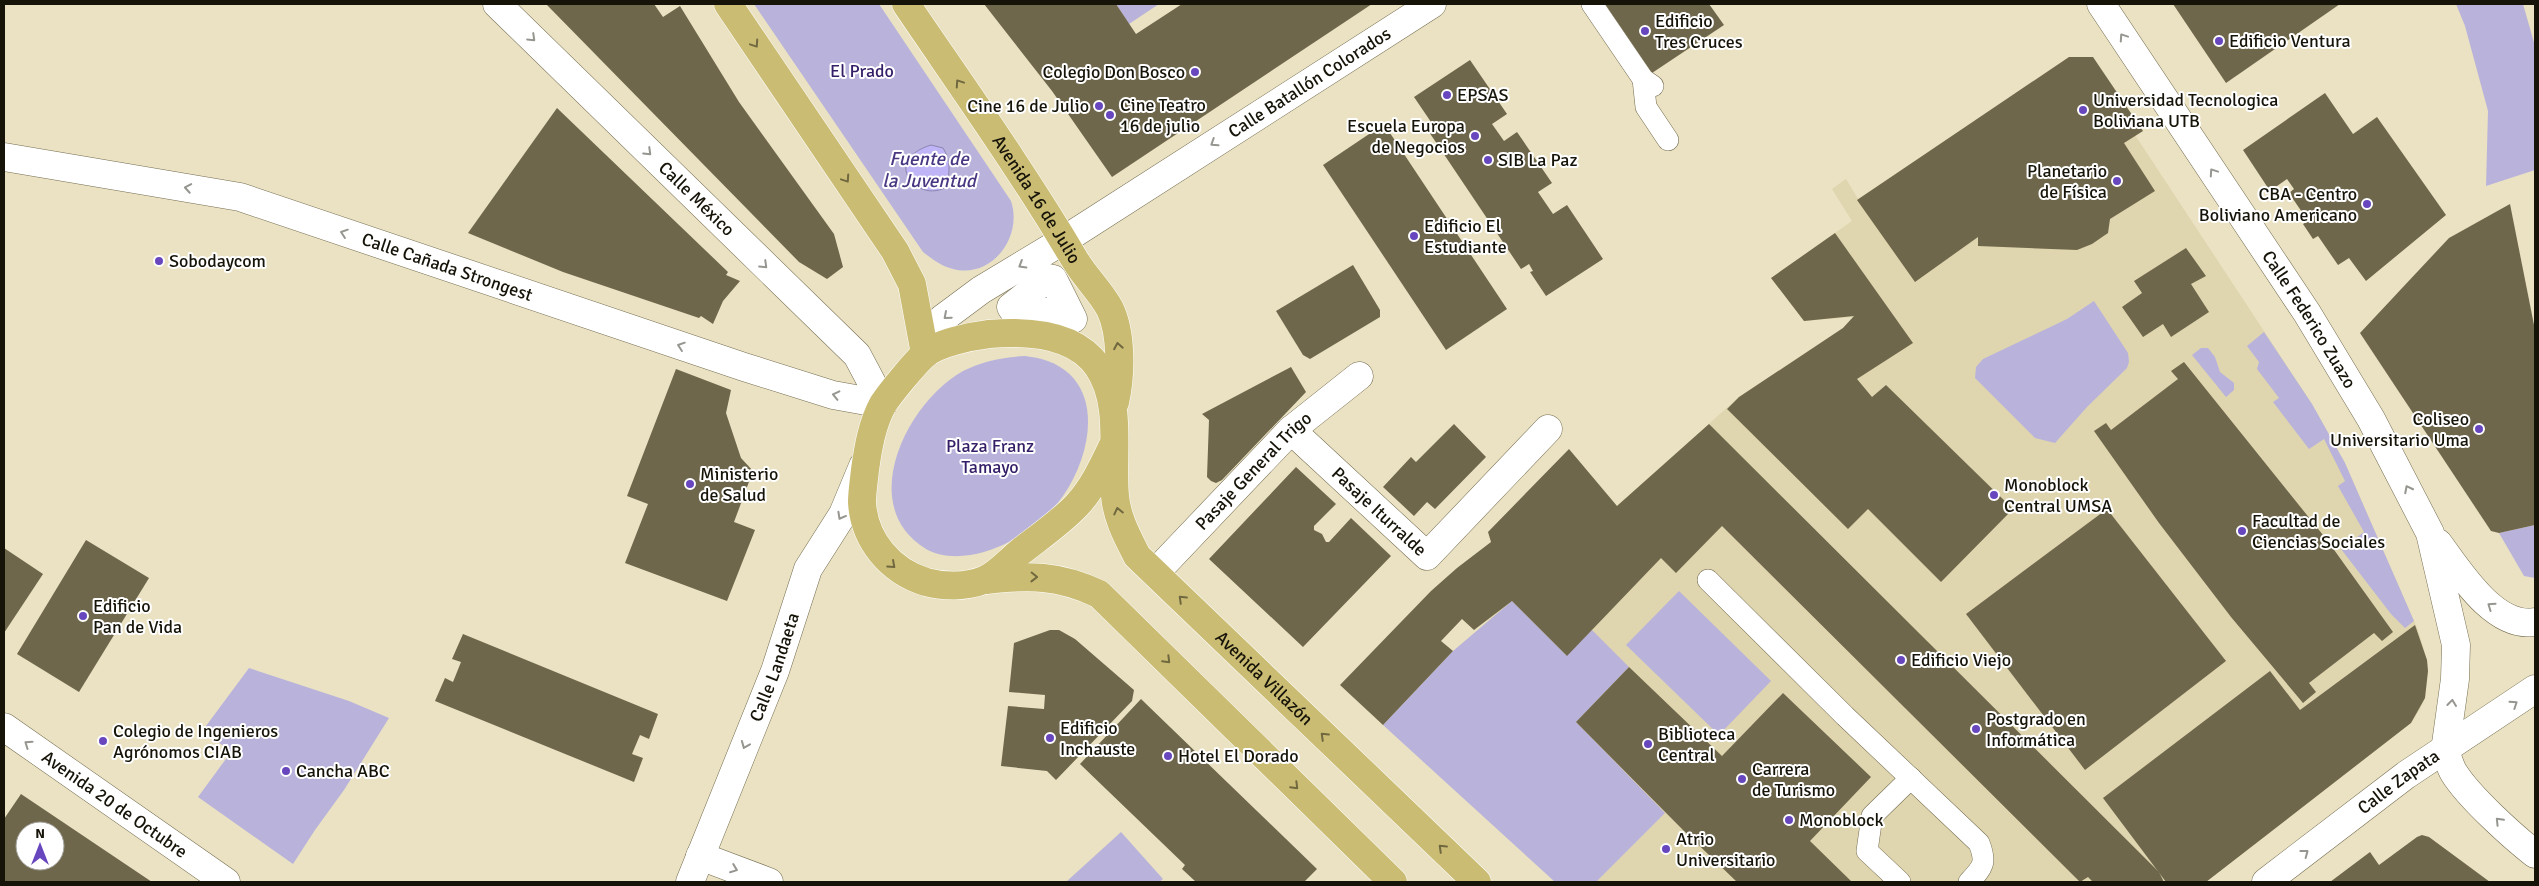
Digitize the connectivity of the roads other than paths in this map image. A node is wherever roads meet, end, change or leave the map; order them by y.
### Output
1 (497, 4) edge
2 (728, 4) edge
3 (906, 4) edge
4 (1432, 4) edge
5 (1592, 4) edge
6 (2101, 4) edge
7 (1668, 140) dead end
8 (4, 157) edge
9 (1064, 240) junction
10 (925, 354) junction
11 (1359, 376) dead end
12 (884, 404) junction
13 (1113, 411) junction
14 (1548, 429) dead end
15 (1291, 430) junction
16 (1114, 443) junction
17 (867, 455) junction
18 (2430, 533) junction
19 (1155, 573) junction
20 (986, 580) junction
21 (1708, 580) dead end
22 (2535, 622) edge
23 (2535, 689) edge
24 (4, 727) edge
25 (2445, 751) junction
26 (1911, 778) junction
27 (2535, 854) edge
28 (700, 856) junction
29 (226, 882) edge
30 (690, 882) edge
31 (769, 882) edge
32 (1393, 882) edge
33 (1477, 882) edge
34 (1900, 882) edge
35 (1969, 882) edge
36 (2266, 882) edge

1 -> 12 main road, Calle México
2 -> 10 main road
9 -> 3 main road, Avenida 16 de Julio
4 -> 9 main road, Calle Batallón Colorados
5 - 7 lane
18 -> 6 main road, Calle Federico Zuazo
12 -> 8 main road, Calle Cañada Strongest
9 -> 10 main road, Calle Batallón Colorados
13 -> 9 main road, Avenida 16 de Julio
10 - 12 main road
10 - 13 main road
11 - 15 main road, Pasaje General Trigo
12 - 17 main road
13 - 16 main road
14 - 15 main road, Pasaje Iturralde
15 - 19 main road, Pasaje General Trigo
19 -> 16 main road, Avenida Villazón
16 - 20 main road
17 -> 20 main road
17 -> 28 main road, Calle Landaeta
22 -> 18 main road
25 -> 18 main road, Calle Federico Zuazo
33 -> 19 main road, Avenida Villazón
20 -> 32 main road
21 - 26 lane
25 -> 23 main road, Calle Zapata
29 -> 24 main road, Avenida 20 de Octubre
27 -> 25 main road
36 -> 25 main road, Calle Zapata
26 - 34 lane
26 - 35 lane
28 - 30 main road, Calle Landaeta
28 -> 31 main road

